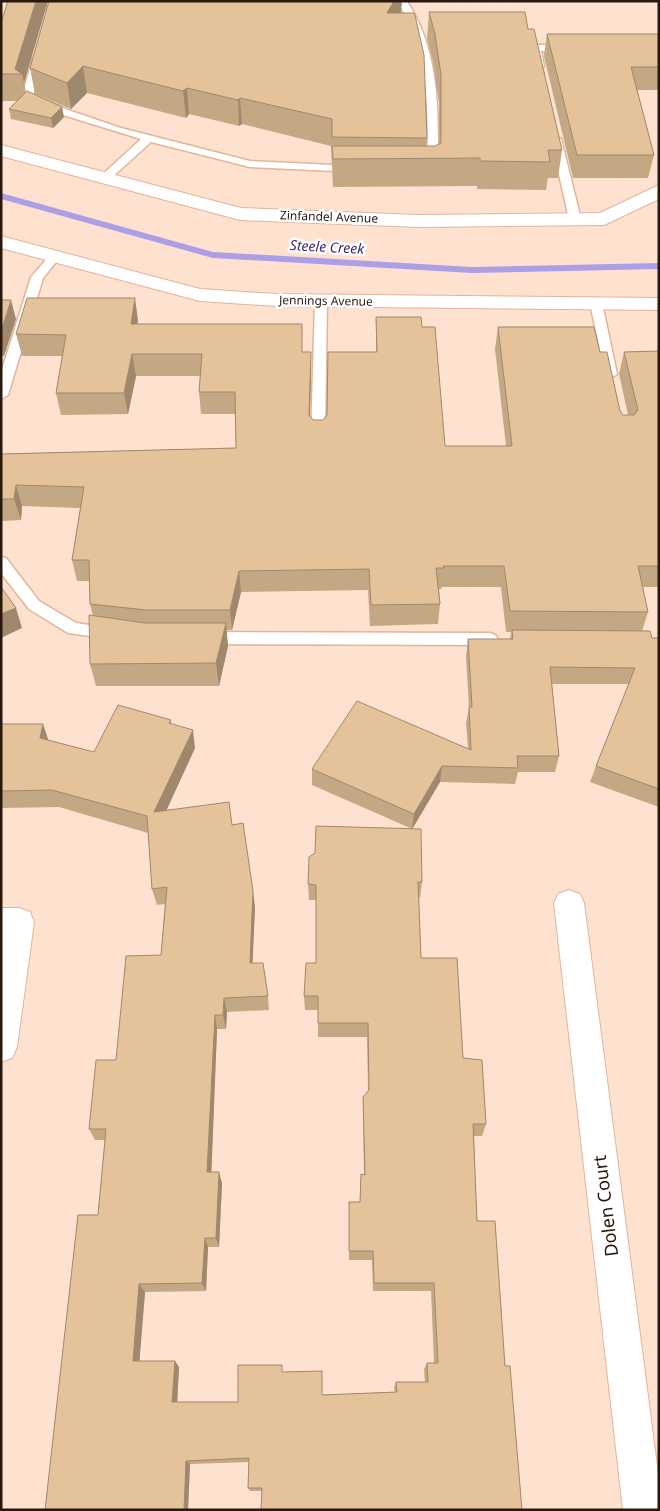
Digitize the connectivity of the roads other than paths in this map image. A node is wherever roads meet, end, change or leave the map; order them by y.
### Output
1 (402, 1) edge
2 (41, 47) edge
3 (582, 48) edge
4 (541, 77) edge
5 (552, 124) edge
6 (149, 138) junction
7 (1, 150) edge
8 (366, 169) edge
9 (423, 169) edge
10 (105, 178) junction
11 (659, 190) edge
12 (574, 219) junction
13 (1, 242) edge
14 (54, 256) junction
15 (321, 301) junction
16 (596, 303) junction
17 (659, 304) edge
18 (613, 383) edge
19 (1, 395) edge
20 (318, 437) edge
21 (1, 562) edge
22 (121, 634) edge
23 (190, 638) edge
24 (509, 639) edge
25 (569, 903) dead end
26 (10, 922) edge
27 (1, 1047) edge
28 (643, 1510) edge

1 - 9 lane
2 - 6 lane
3 - 4 lane
5 - 12 lane
6 - 8 lane
6 - 10 lane
7 - 10 street, Zinfandel Avenue
10 - 12 street, Zinfandel Avenue
11 - 12 street, Zinfandel Avenue
13 - 14 street, Jennings Avenue
14 - 15 street, Jennings Avenue
14 - 19 lane
15 - 16 street, Jennings Avenue
15 - 20 lane
16 - 17 street, Jennings Avenue
16 - 18 lane
21 - 22 lane
23 - 24 lane
25 - 28 street, Dolen Court
26 - 27 street

